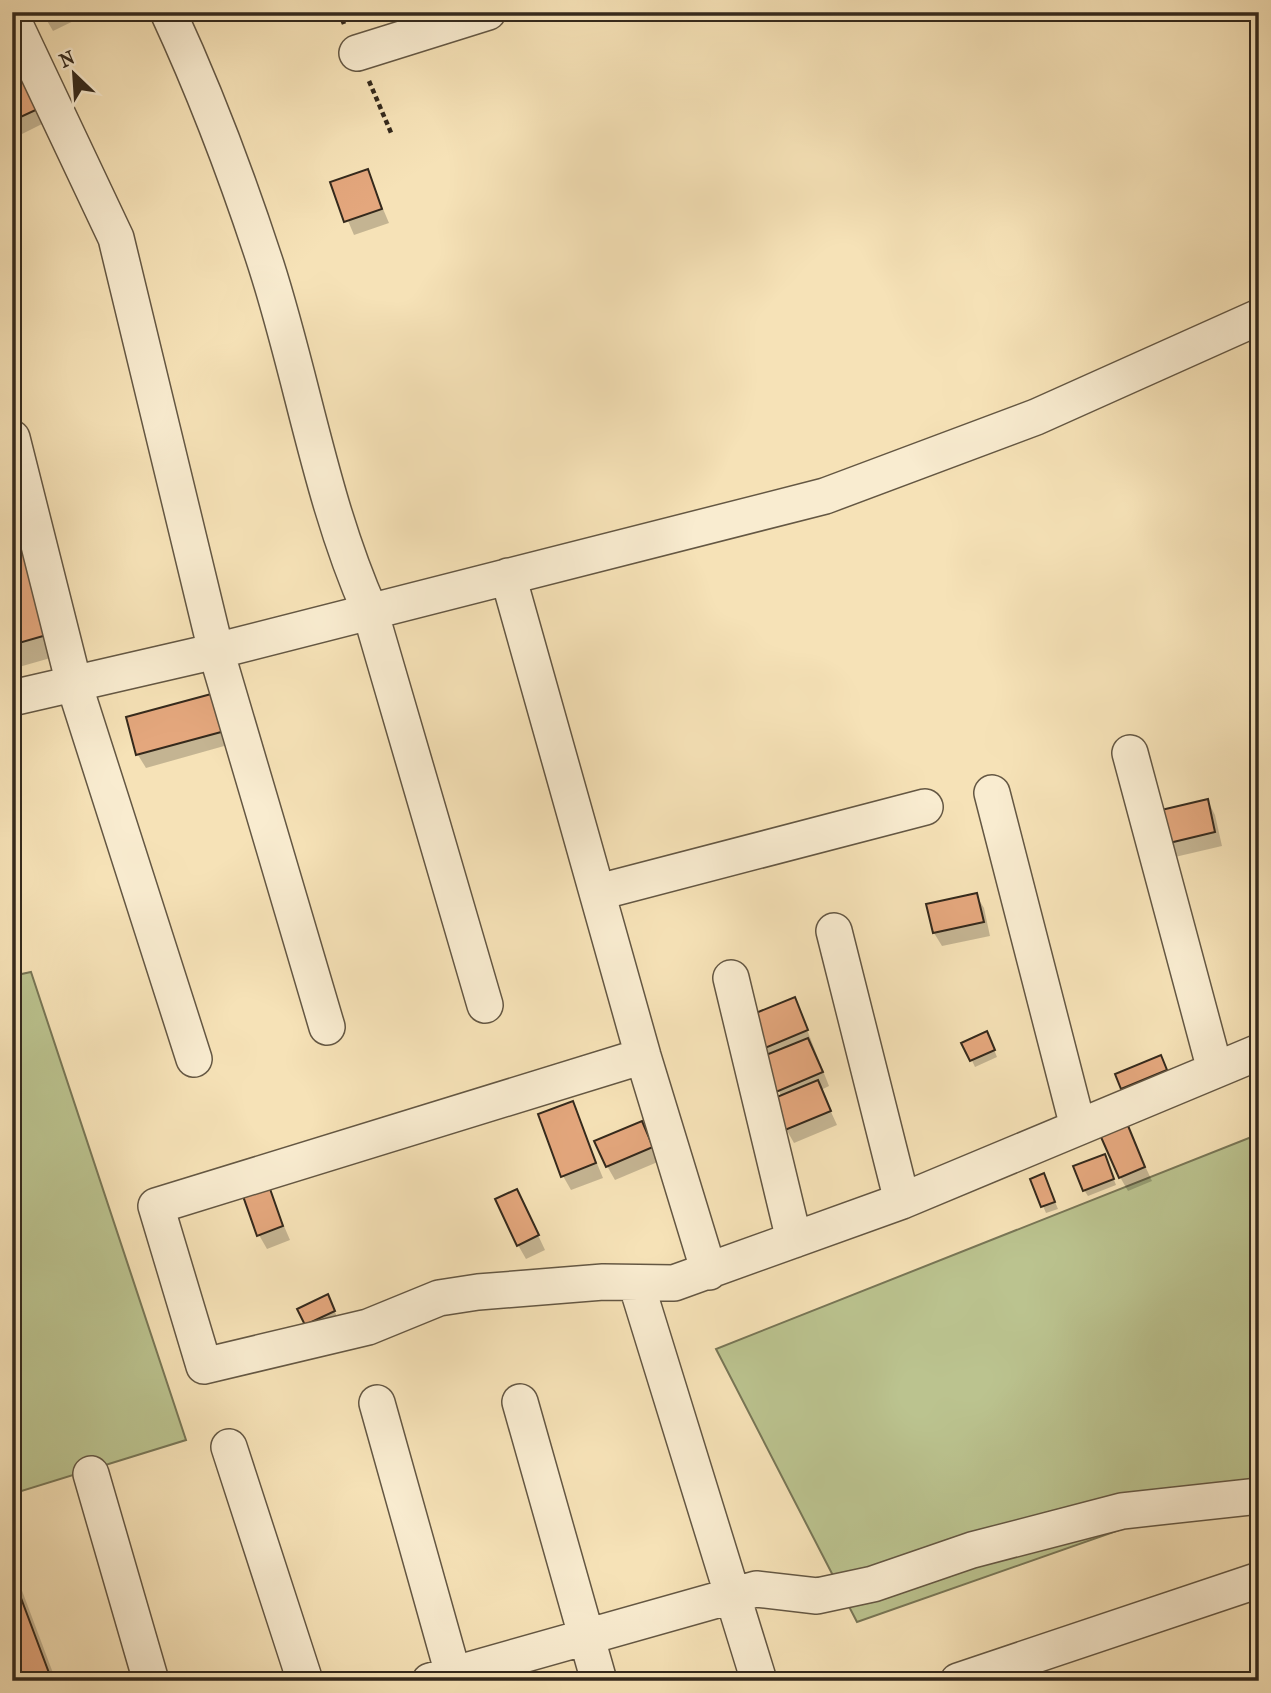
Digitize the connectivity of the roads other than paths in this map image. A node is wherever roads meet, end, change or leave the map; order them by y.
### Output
1 (168, 12) edge
2 (488, 12) edge
3 (12, 18) edge
4 (357, 53) dead end
5 (1259, 317) edge
6 (12, 438) edge
7 (508, 576) junction
8 (370, 611) junction
9 (216, 651) junction
10 (75, 684) junction
11 (12, 698) edge
12 (1130, 752) dead end
13 (992, 793) dead end
14 (925, 807) dead end
15 (599, 892) junction
16 (834, 930) dead end
17 (732, 978) dead end
18 (485, 1004) dead end
19 (327, 1027) dead end
20 (1259, 1052) edge
21 (643, 1056) junction
22 (194, 1059) dead end
23 (1215, 1070) junction
24 (1078, 1127) junction
25 (902, 1201) junction
26 (794, 1240) junction
27 (709, 1272) junction
28 (636, 1283) junction
29 (520, 1402) dead end
30 (377, 1403) dead end
31 (229, 1447) dead end
32 (90, 1474) dead end
33 (1259, 1496) edge
34 (1259, 1580) edge
35 (732, 1595) junction
36 (586, 1639) junction
37 (446, 1679) edge
38 (150, 1681) edge
39 (305, 1681) edge
40 (599, 1681) edge
41 (758, 1681) edge
42 (958, 1681) edge

1 - 8 street
2 - 4 street
3 - 9 street
5 - 7 street
6 - 10 street
7 - 8 street
7 - 15 street
8 - 9 street
8 - 18 street
9 - 10 street
9 - 19 street
10 - 11 street
10 - 22 street
12 - 23 street
13 - 24 street
14 - 15 street
15 - 21 street
16 - 25 street
17 - 26 street
20 - 23 street
21 - 27 street
21 - 28 street
23 - 24 street
24 - 25 street
25 - 26 street
26 - 27 street
27 - 28 street
28 - 35 street
29 - 36 street
30 - 37 street
31 - 39 street
32 - 38 street
33 - 35 street
34 - 42 street
35 - 36 street
35 - 41 street
36 - 37 street
36 - 40 street

